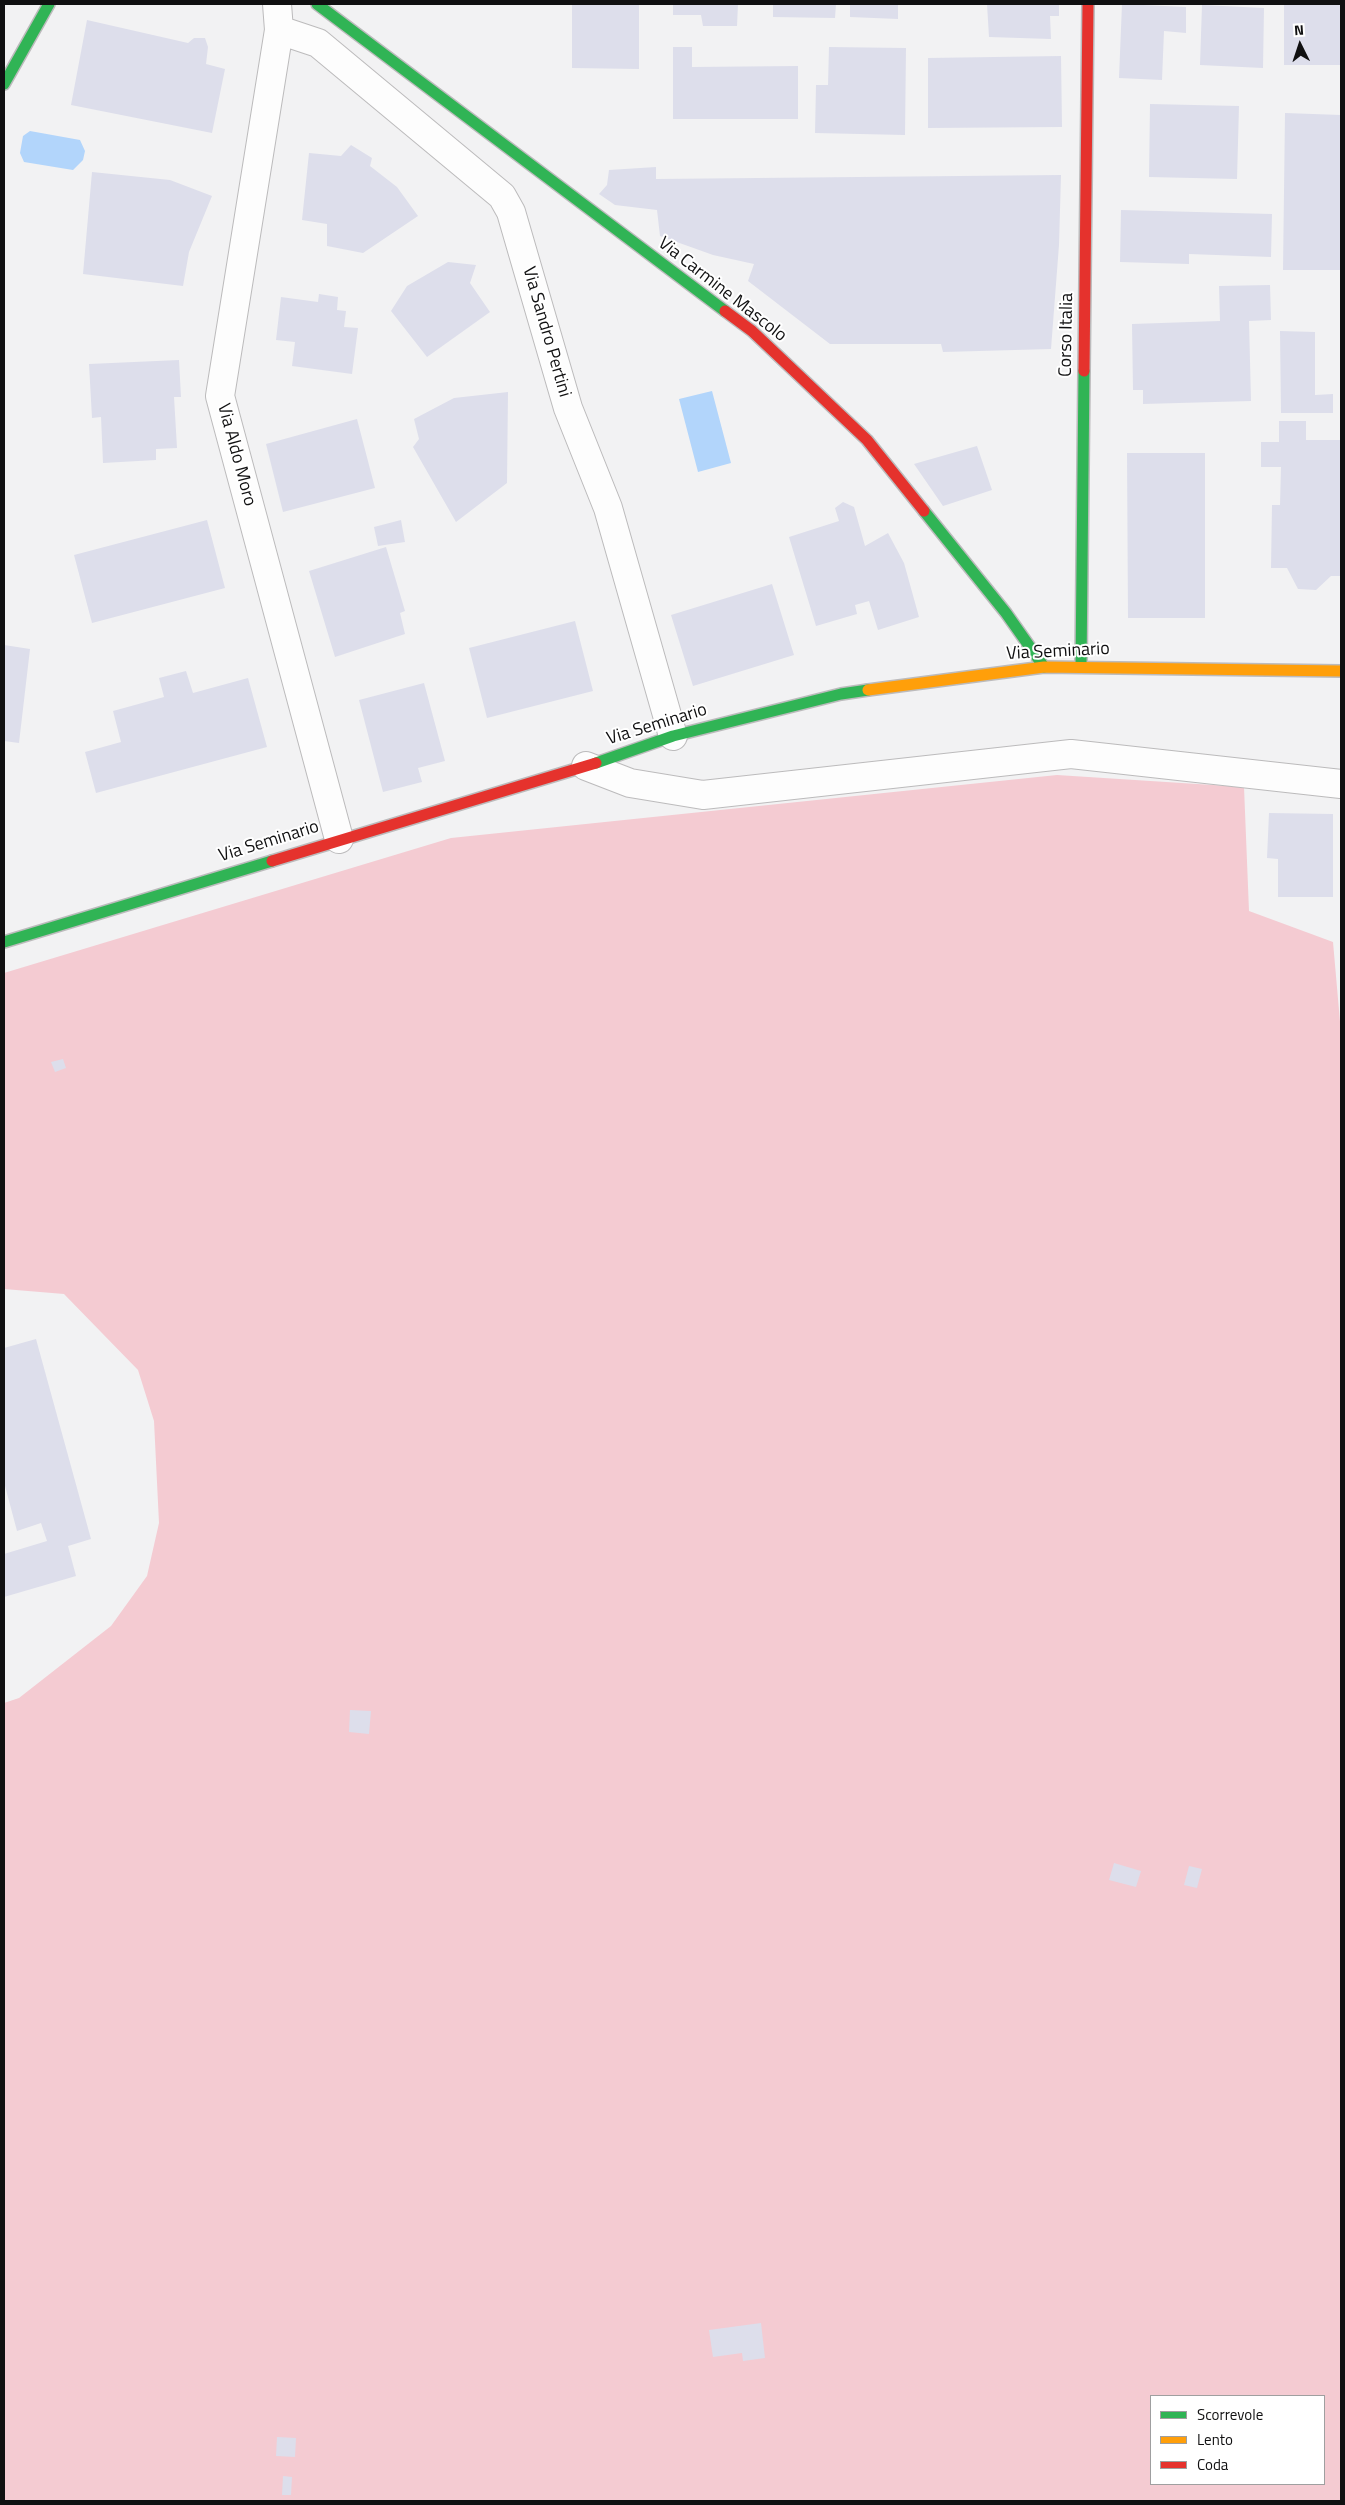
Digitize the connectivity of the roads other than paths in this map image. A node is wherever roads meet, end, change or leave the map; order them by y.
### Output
1 (49, 4) edge
2 (317, 4) edge
3 (1088, 4) edge
4 (278, 17) edge
5 (4, 84) edge
6 (1081, 666) junction
7 (1044, 667) junction
8 (1341, 671) edge
9 (673, 736) junction
10 (586, 766) junction
11 (1341, 784) edge
12 (339, 839) junction
13 (4, 942) edge

1 - 5 street
2 - 7 street, Via Carmine Mascolo
3 - 6 street, Corso Italia
4 - 9 street, Via Sandro Pertini
4 - 12 street, Via Aldo Moro
6 - 7 street, Via Seminario
6 - 8 street, Via Seminario
7 - 9 street, Via Seminario
9 - 10 street, Via Seminario
10 - 11 street
10 - 12 street, Via Seminario
12 - 13 street, Via Seminario

